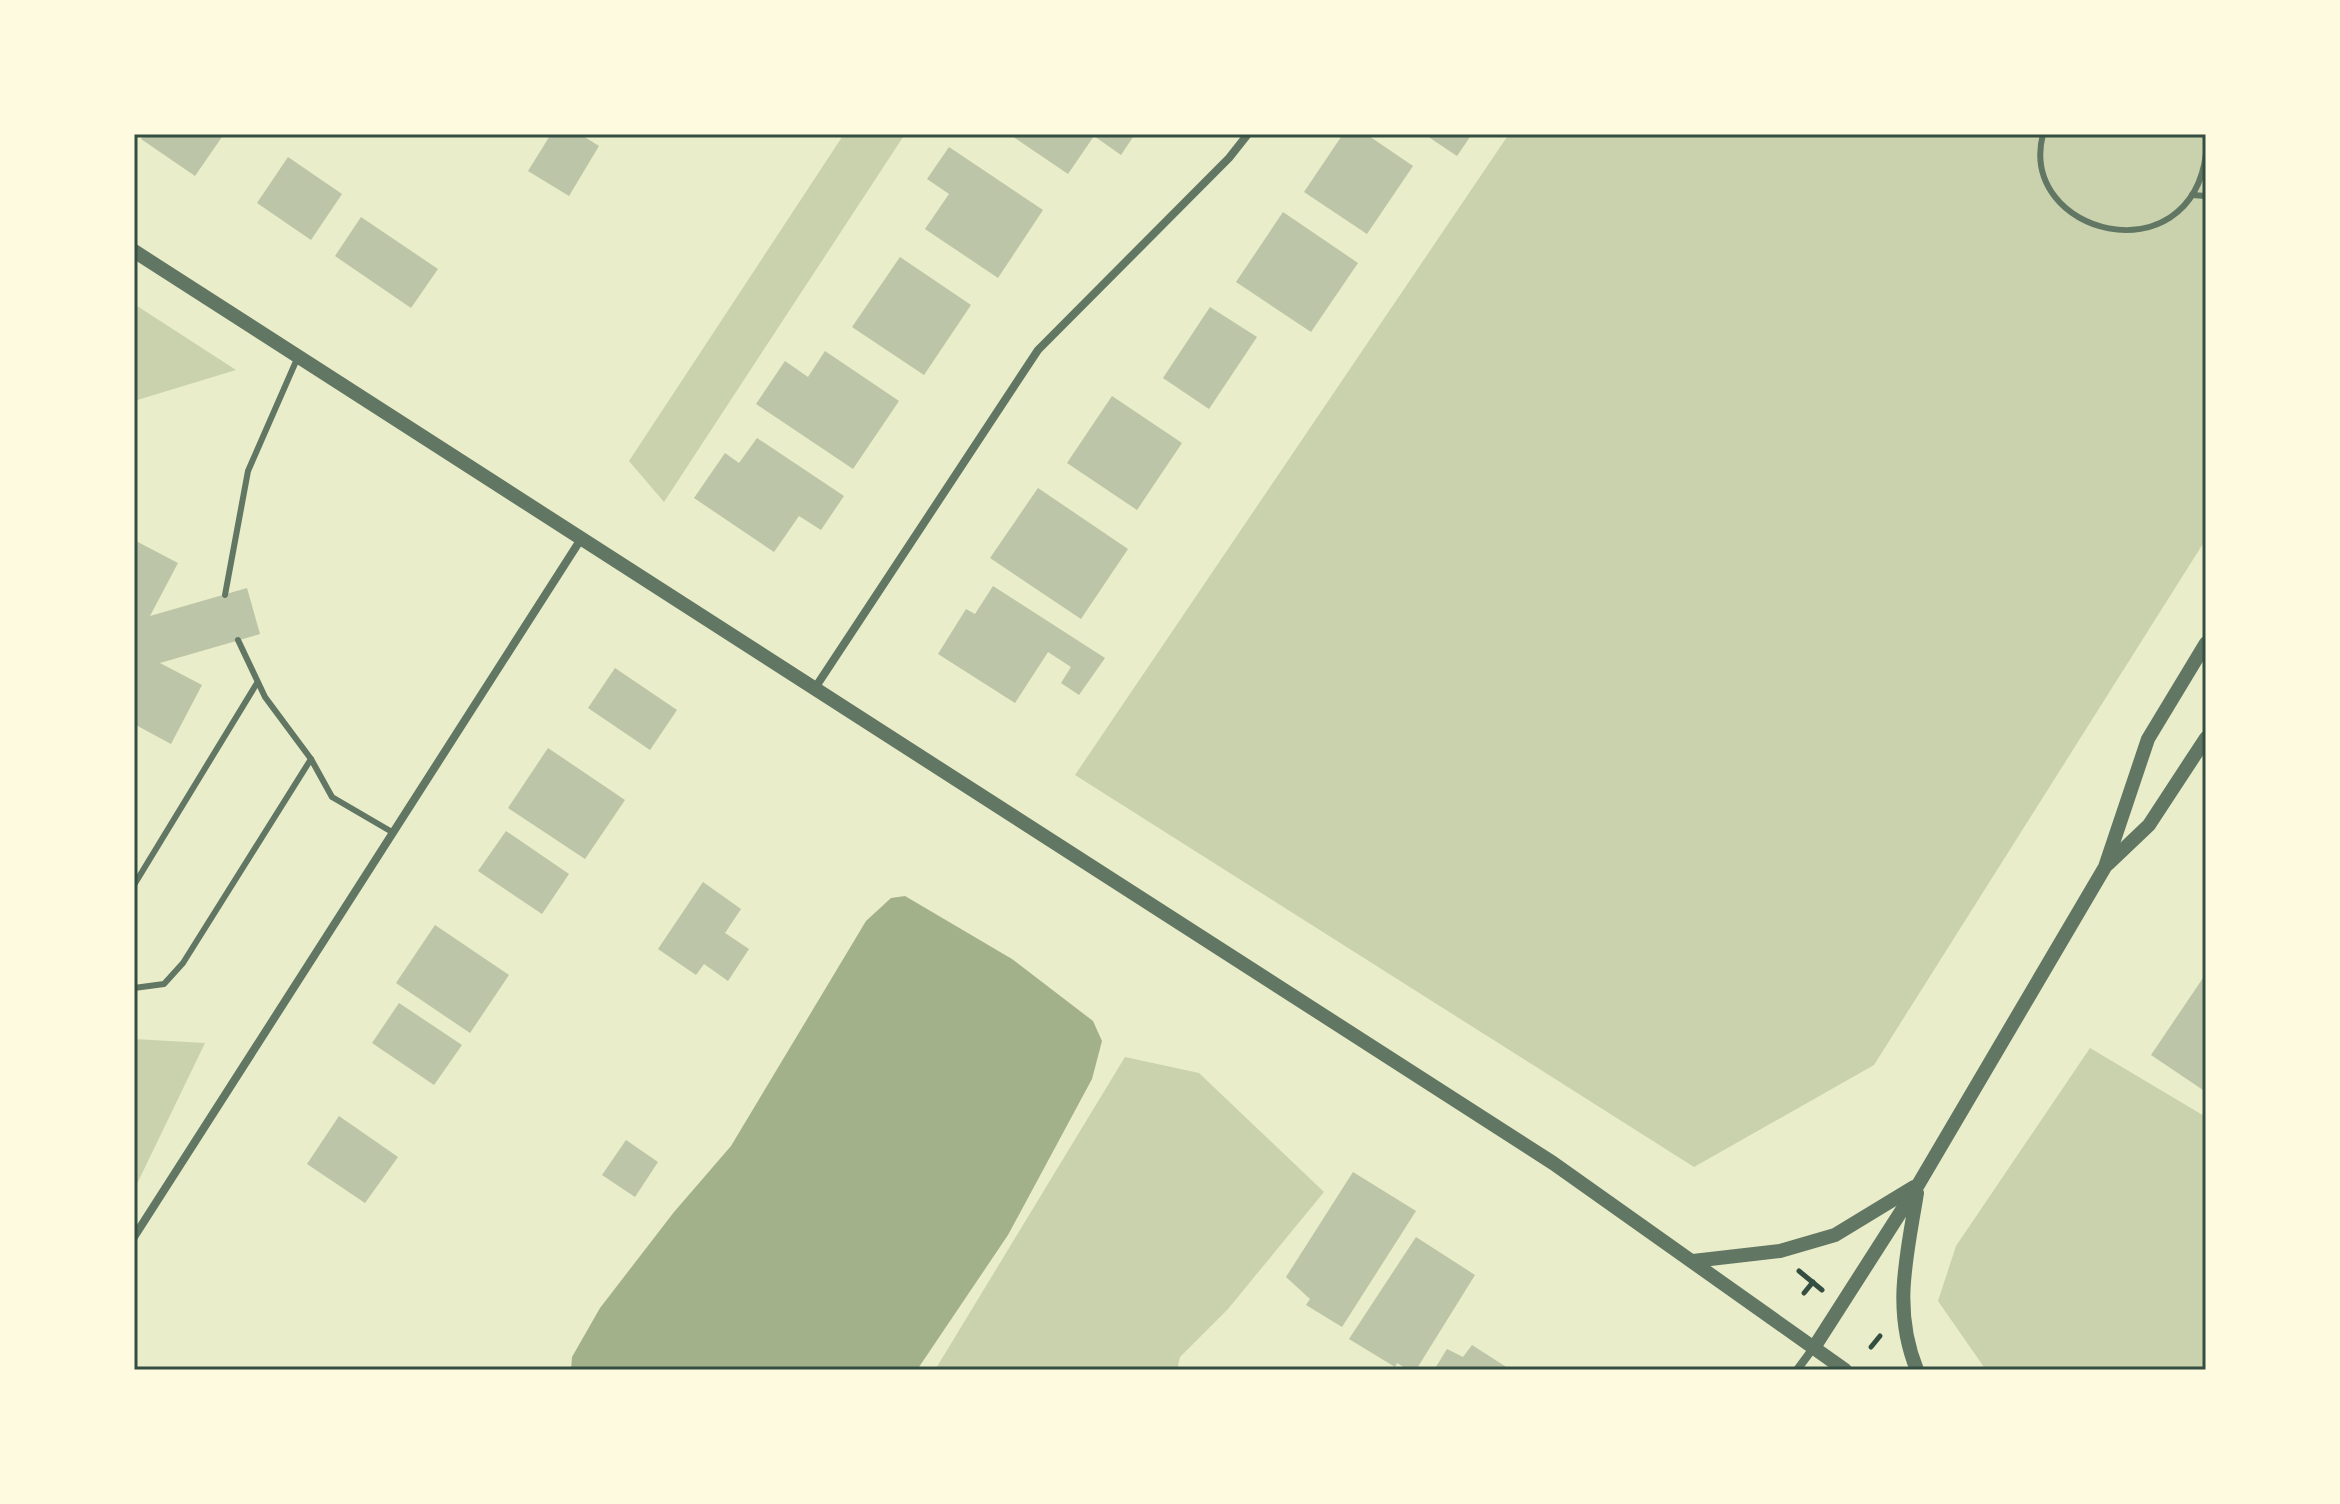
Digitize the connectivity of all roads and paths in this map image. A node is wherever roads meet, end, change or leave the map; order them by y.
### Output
1 (1248, 134) edge
2 (2043, 134) edge
3 (2206, 154) edge
4 (2192, 195) junction
5 (2206, 196) edge
6 (134, 251) edge
7 (298, 357) junction
8 (581, 539) junction
9 (225, 595) dead end
10 (238, 640) dead end
11 (2206, 643) edge
12 (257, 683) junction
13 (815, 688) junction
14 (2206, 738) edge
15 (311, 759) junction
16 (392, 832) junction
17 (2105, 867) junction
18 (134, 885) edge
19 (134, 988) edge
20 (1918, 1185) junction
21 (134, 1237) edge
22 (1693, 1261) junction
23 (1792, 1265) dead end
24 (1813, 1282) junction
25 (1823, 1290) dead end
26 (1804, 1293) dead end
27 (1870, 1328) dead end
28 (1880, 1336) dead end
29 (1815, 1346) junction
30 (1797, 1370) edge
31 (1845, 1370) edge
32 (1917, 1370) edge

1 - 13 street
2 - 4 lane
3 - 4 lane
4 - 5 lane
6 - 7 street
7 - 8 street
7 - 9 lane
8 - 13 street
8 - 16 street
10 - 12 lane
11 - 17 street
12 - 15 lane
12 - 18 lane
13 - 22 street
14 - 17 street
15 - 16 lane
15 - 19 lane
16 - 21 street
17 - 20 street
20 - 22 street
20 - 29 street
20 - 32 street
22 - 29 street
23 - 24 path
24 - 25 path
24 - 26 path
27 - 28 path
29 - 30 street
29 - 31 street

